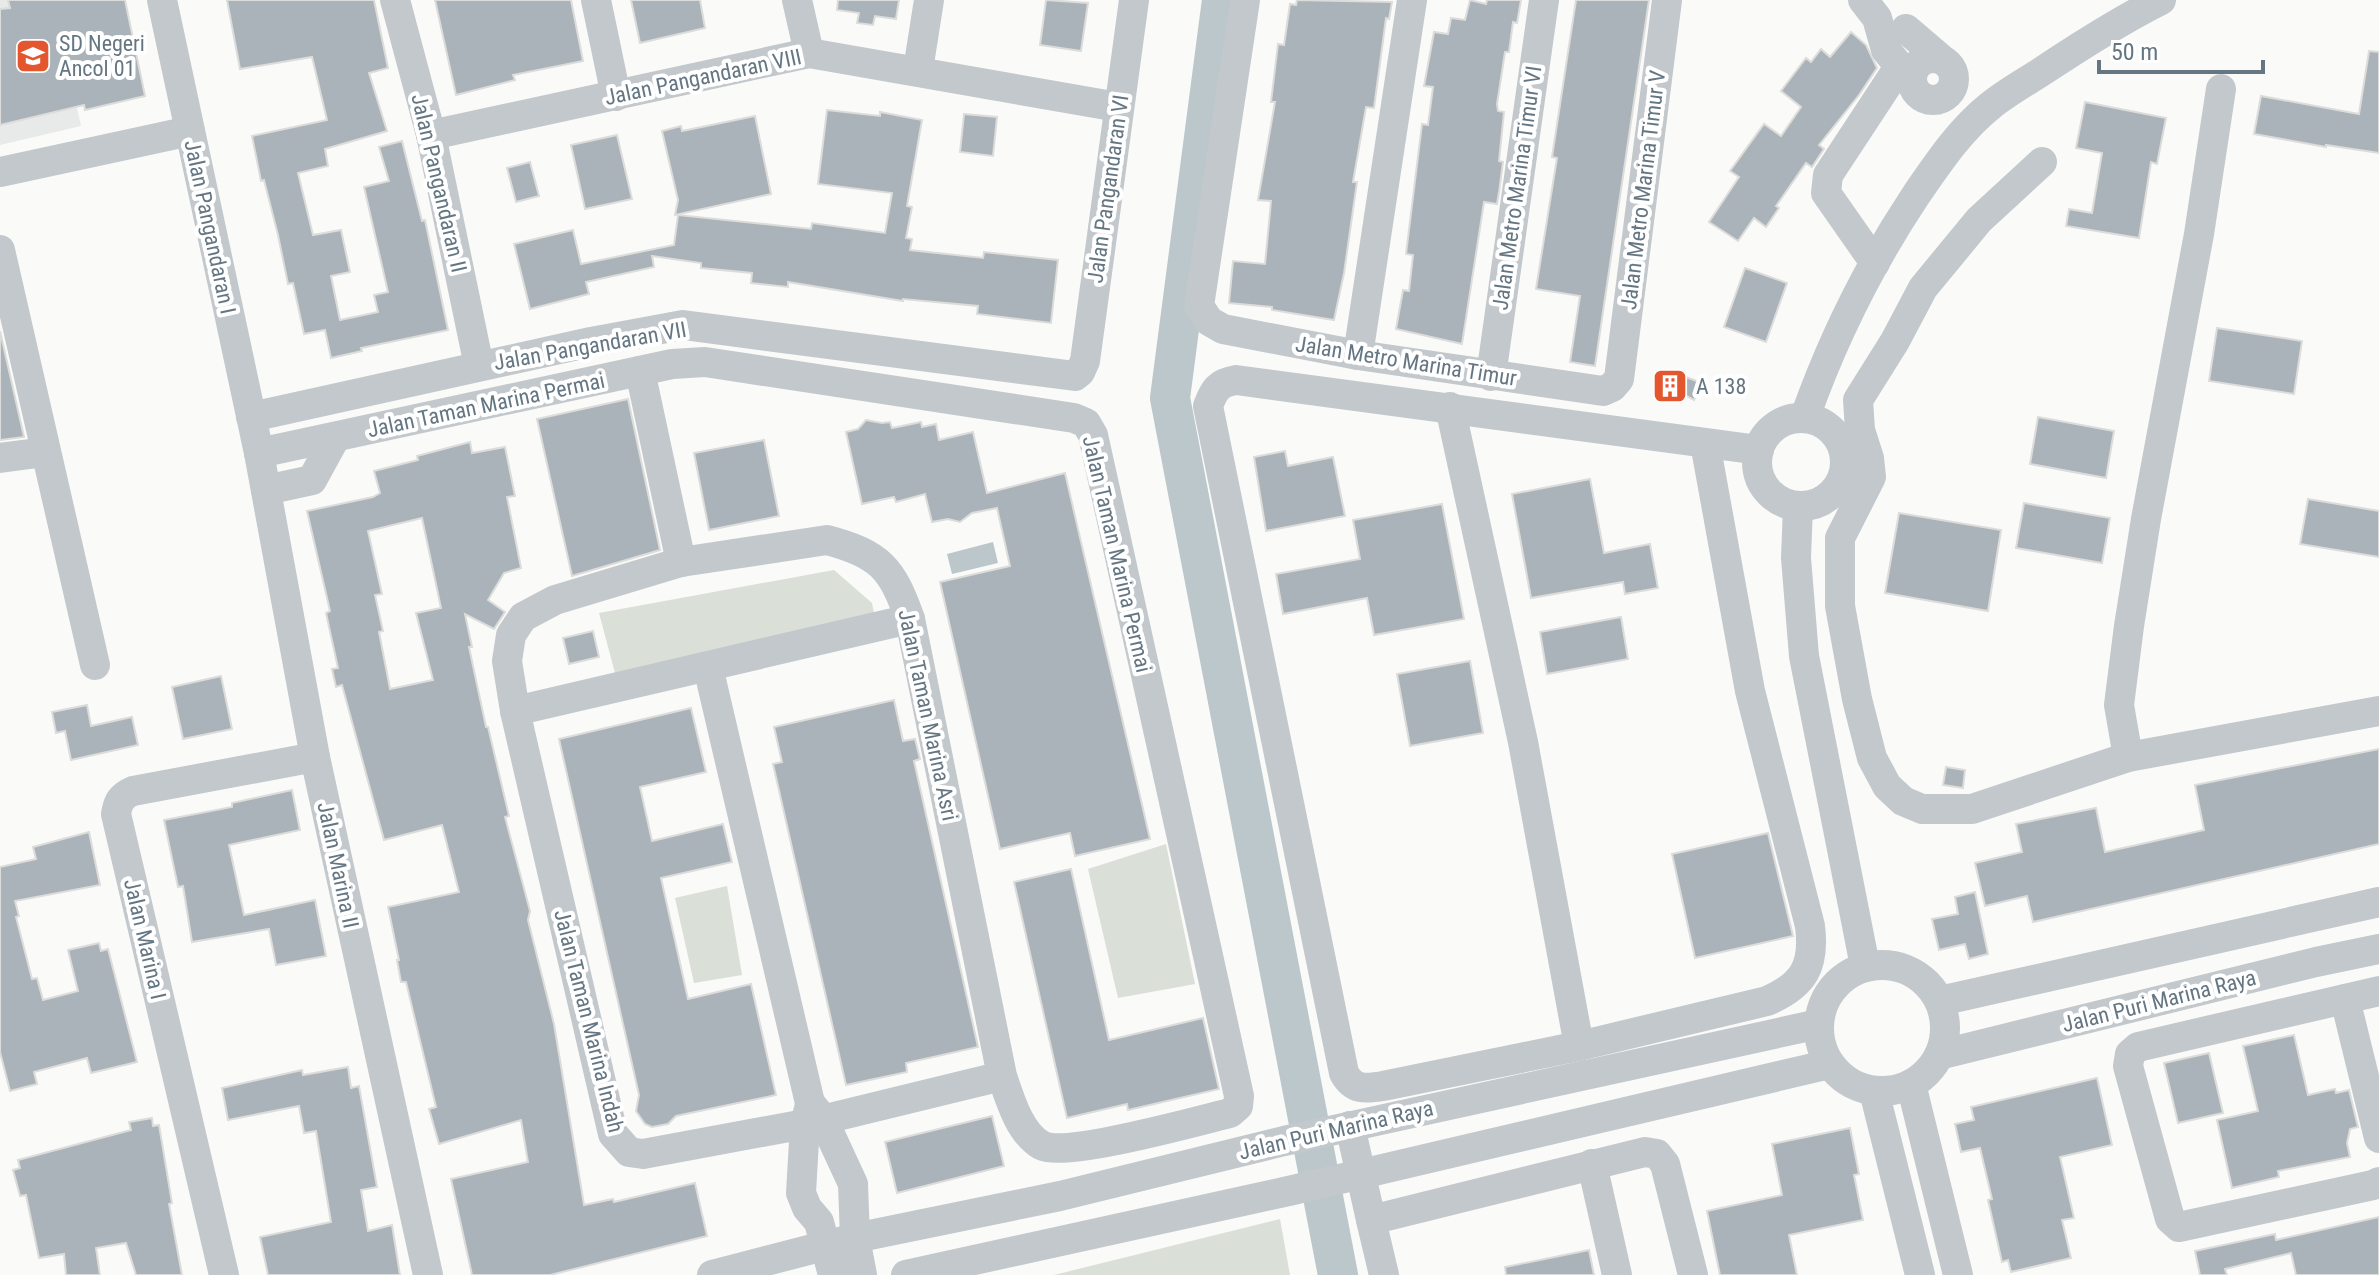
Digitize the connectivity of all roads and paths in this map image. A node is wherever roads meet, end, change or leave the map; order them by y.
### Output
1 (162, 0) edge
2 (395, 0) edge
3 (596, 0) edge
4 (797, 0) edge
5 (929, 0) edge
6 (1134, 0) edge
7 (1245, 0) edge
8 (1412, 0) edge
9 (1544, 0) edge
10 (1667, 0) edge
11 (2161, 0) edge
12 (1883, 17) edge
13 (809, 53) junction
14 (1947, 67) junction
15 (918, 70) junction
16 (1913, 82) junction
17 (2221, 89) dead end
18 (616, 96) junction
19 (1989, 106) junction
20 (1118, 107) junction
21 (190, 131) junction
22 (431, 135) junction
23 (1958, 138) junction
24 (2042, 162) dead end
25 (0, 172) edge
26 (0, 250) edge
27 (1875, 263) junction
28 (1358, 355) junction
29 (479, 366) junction
30 (640, 371) junction
31 (1075, 376) joint
32 (1491, 376) junction
33 (1619, 379) joint
34 (1450, 407) junction
35 (251, 417) junction
36 (1805, 417) junction
37 (335, 438) junction
38 (1705, 443) junction
39 (1759, 450) junction
40 (45, 452) junction
41 (259, 453) junction
42 (0, 458) edge
43 (266, 490) junction
44 (1798, 506) junction
45 (681, 562) junction
46 (910, 619) junction
47 (95, 665) dead end
48 (708, 667) junction
49 (515, 711) junction
50 (2379, 711) edge
51 (315, 757) junction
52 (2128, 757) junction
53 (2379, 902) edge
54 (2379, 949) edge
55 (1865, 966) junction
56 (2379, 991) edge
57 (2345, 999) junction
58 (1940, 1001) junction
59 (1819, 1024) junction
60 (1579, 1046) junction
61 (1939, 1055) junction
62 (1830, 1064) junction
63 (1002, 1076) junction
64 (1911, 1084) junction
65 (1874, 1091) junction
66 (813, 1115) junction
67 (1350, 1126) junction
68 (2379, 1138) edge
69 (1244, 1151) junction
70 (1592, 1164) junction
71 (1345, 1177) junction
72 (2379, 1182) edge
73 (1257, 1197) junction
74 (1371, 1220) junction
75 (841, 1242) junction
76 (1950, 1274) edge
77 (224, 1275) edge
78 (428, 1275) edge
79 (712, 1275) edge
80 (833, 1275) edge
81 (862, 1275) edge
82 (906, 1275) edge
83 (1384, 1275) edge
84 (1617, 1275) edge
85 (1693, 1275) edge
86 (1920, 1275) edge

1 - 21 street, Jalan Pangandaran I
2 - 22 street, Jalan Pangandaran II
3 - 18 street
4 - 13 street
5 - 15 street
6 - 20 street, Jalan Pangandaran VI
7 - 28 street, Jalan Metro Marina Timur
8 - 28 street
9 - 32 street, Jalan Metro Marina Timur VI
10 - 33 street, Jalan Metro Marina Timur V
11 - 19 street
12 - 14 street
12 - 16 street
13 - 15 street, Jalan Pangandaran VIII
13 - 18 street, Jalan Pangandaran VIII
14 - 16 street
14 - 19 street
15 - 20 street, Jalan Pangandaran VIII
16 - 23 street
16 - 27 street
17 - 52 street
18 - 22 street, Jalan Pangandaran VIII
19 - 23 street
20 - 31 street, Jalan Pangandaran VI
21 - 25 street
21 - 35 street, Jalan Pangandaran I
22 - 29 street, Jalan Pangandaran II
23 - 27 street
24 - 52 street
26 - 40 street
27 - 36 street
28 - 32 street, Jalan Metro Marina Timur
29 - 31 street, Jalan Pangandaran VII
29 - 35 street, Jalan Pangandaran VII
30 - 37 street, Jalan Taman Marina Permai
30 - 45 street
30 - 63 street, Jalan Taman Marina Permai
32 - 33 street, Jalan Metro Marina Timur
34 - 38 street
34 - 60 street
34 - 60 street
35 - 41 street, Jalan Pangandaran I
36 - 39 street
36 - 44 street
37 - 41 street, Jalan Taman Marina Permai
37 - 43 street
38 - 39 street
38 - 60 street
39 - 44 street
40 - 42 street
40 - 47 street
41 - 43 street, Jalan Marina II
43 - 51 street, Jalan Marina II
44 - 55 street
45 - 46 street, Jalan Taman Marina Asri
45 - 49 street, Jalan Taman Marina Indah
46 - 48 street
46 - 63 street, Jalan Taman Marina Asri
48 - 49 street
48 - 66 street
49 - 66 street, Jalan Taman Marina Indah
50 - 52 street
51 - 77 street, Jalan Marina I
51 - 78 street, Jalan Marina II
53 - 58 street, Jalan Puri Marina Raya
54 - 61 street, Jalan Puri Marina Raya
55 - 58 street
55 - 59 street
56 - 57 street
57 - 68 street
57 - 72 street
58 - 61 street
59 - 62 street
59 - 67 street, Jalan Puri Marina Raya
61 - 64 street
62 - 65 street
62 - 71 street
63 - 66 street, Jalan Taman Marina Indah
64 - 65 street
64 - 76 street
65 - 86 street
66 - 75 street
66 - 75 street
67 - 69 street, Jalan Puri Marina Raya
67 - 71 street
69 - 73 street
69 - 75 street, Jalan Puri Marina Raya
70 - 74 street
70 - 84 street
70 - 85 street
71 - 73 street
71 - 74 street
73 - 82 street
74 - 83 street
75 - 79 street, Jalan Puri Marina Raya
75 - 80 street
75 - 81 street

